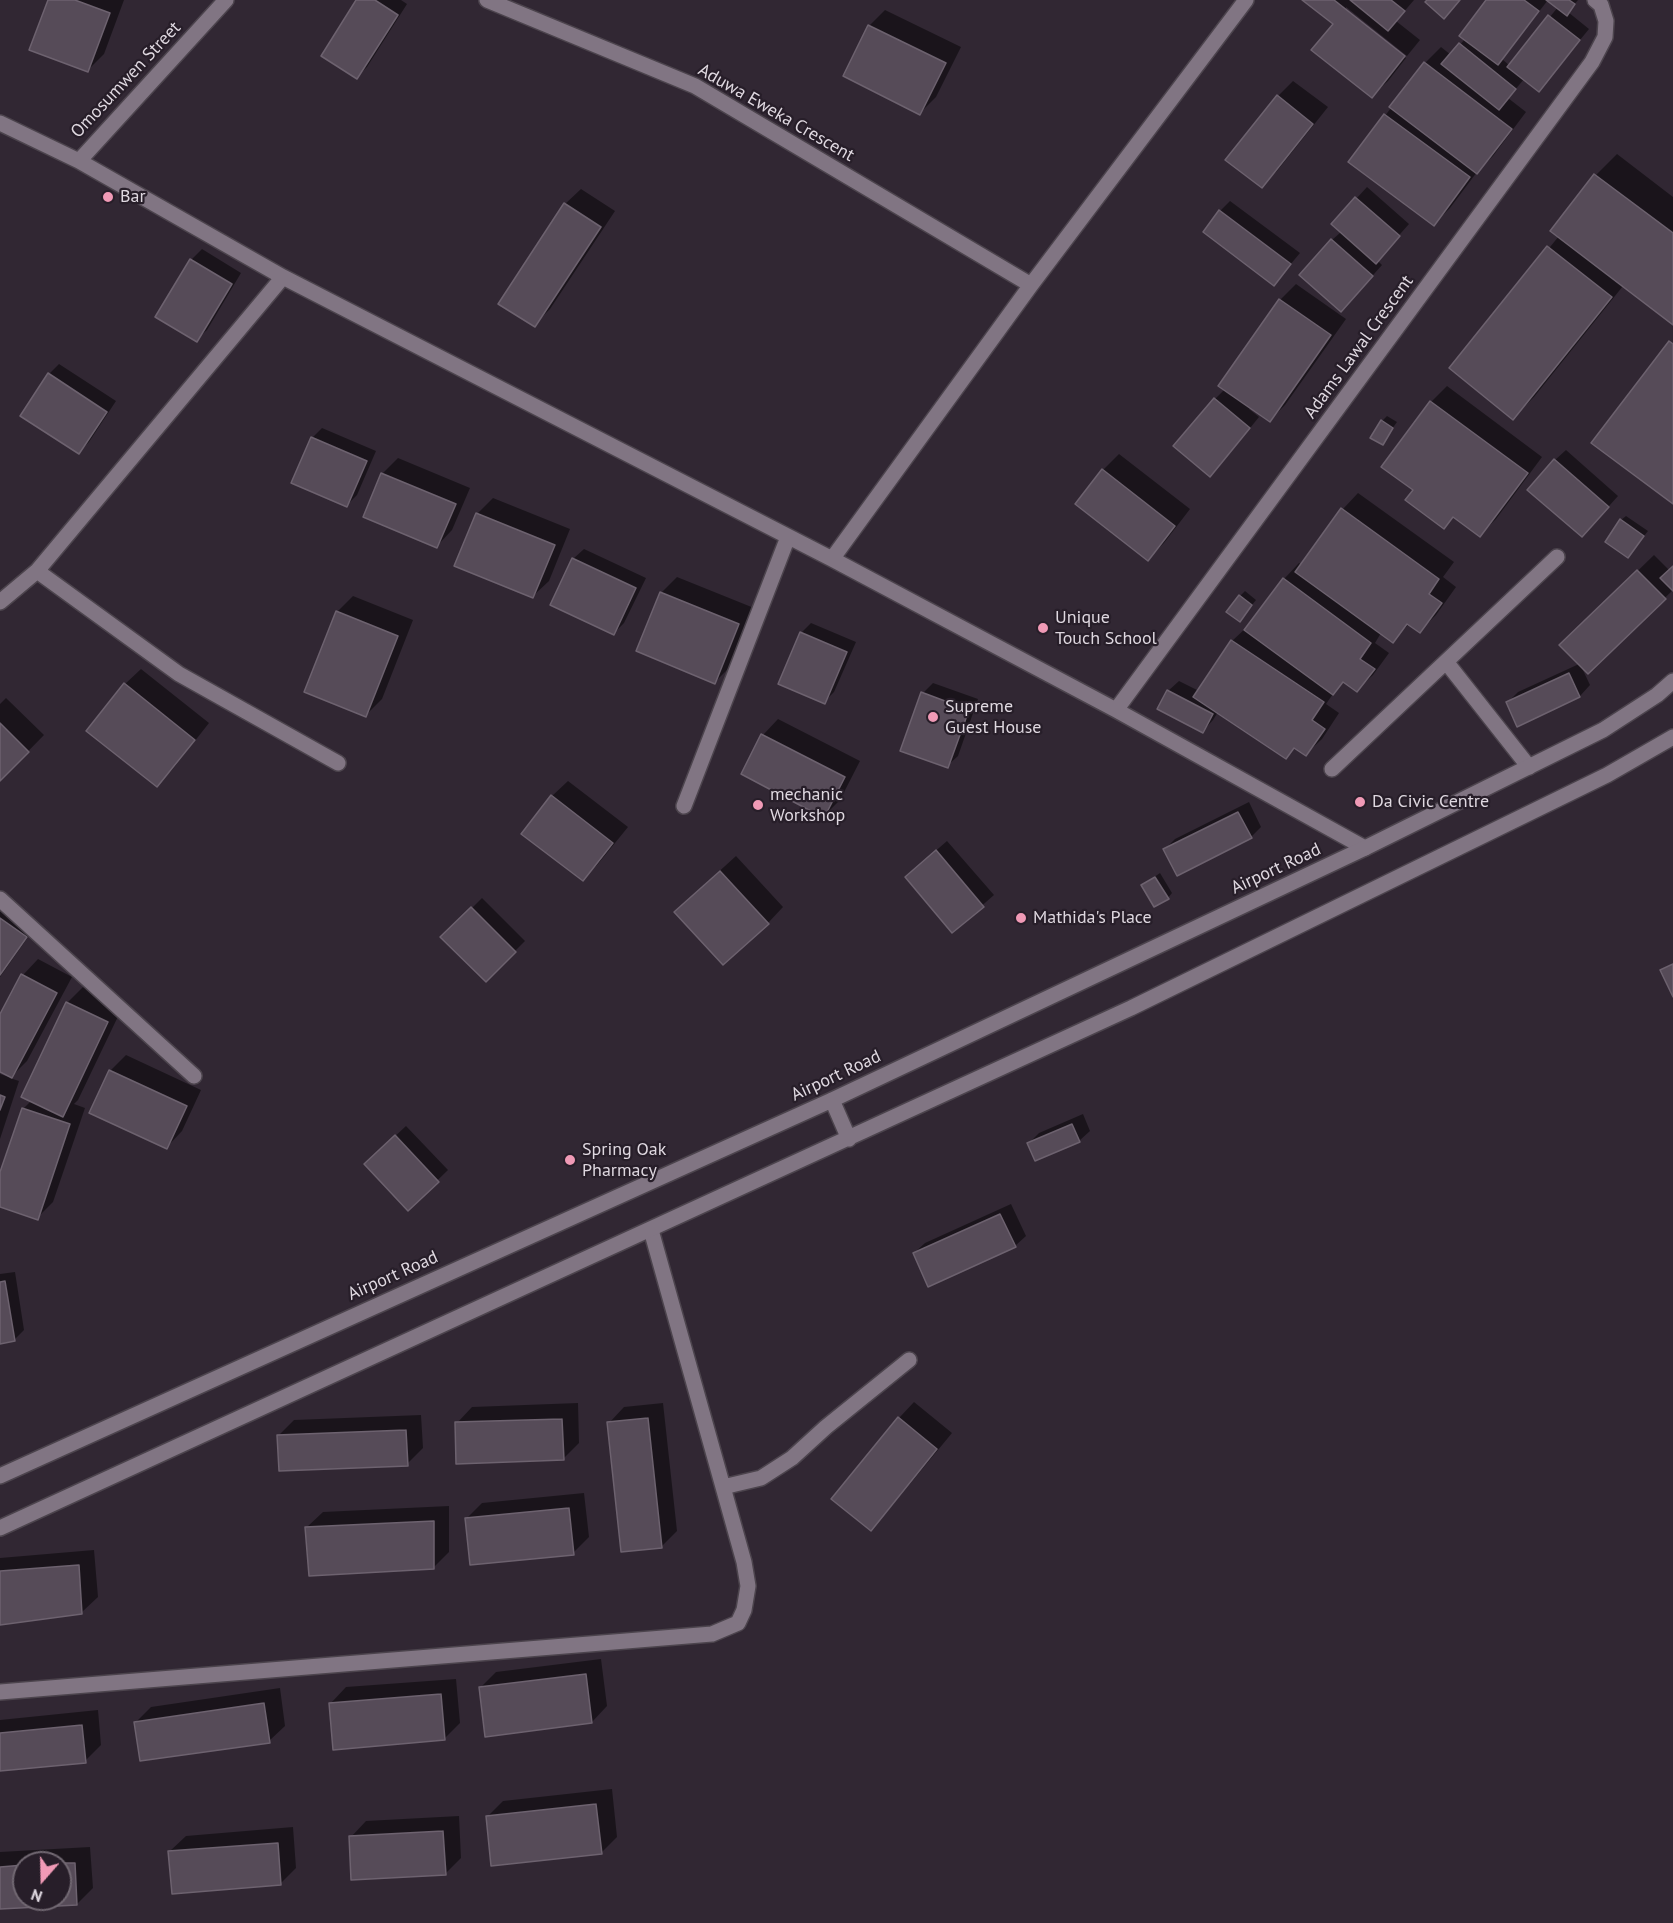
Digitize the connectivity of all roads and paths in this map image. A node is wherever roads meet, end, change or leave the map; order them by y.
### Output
1 (226, 0) edge
2 (488, 0) edge
3 (1246, 0) edge
4 (1595, 0) edge
5 (0, 123) edge
6 (79, 160) junction
7 (283, 277) junction
8 (1031, 285) junction
9 (788, 537) junction
10 (1557, 557) dead end
11 (832, 558) junction
12 (37, 571) junction
13 (0, 602) edge
14 (1447, 663) junction
15 (1673, 681) edge
16 (1116, 711) junction
17 (1673, 737) edge
18 (338, 763) dead end
19 (1529, 767) junction
20 (1332, 769) dead end
21 (684, 806) dead end
22 (1365, 848) junction
23 (0, 899) edge
24 (194, 1076) dead end
25 (832, 1100) junction
26 (849, 1139) junction
27 (651, 1230) junction
28 (909, 1360) dead end
29 (1, 1474) edge
30 (723, 1487) junction
31 (0, 1528) edge
32 (0, 1692) edge

1 - 6 street, Omosumwen Street
2 - 8 street, Aduwa Eweka Crescent
3 - 8 street
4 - 16 street, Adams Lawal Crescent
5 - 6 street
6 - 7 street
7 - 9 street
7 - 12 street
8 - 11 street
9 - 11 street
9 - 21 street
10 - 14 street
11 - 16 street
12 - 13 street
12 - 18 street
14 - 19 street
14 - 20 street
15 - 19 street, Airport Road
16 - 22 street
17 - 26 street
19 - 22 street, Airport Road
22 - 25 street, Airport Road
23 - 24 street
25 - 26 street
25 - 29 street, Airport Road
26 - 27 street
27 - 30 street
27 - 31 street
28 - 30 street
30 - 32 street

